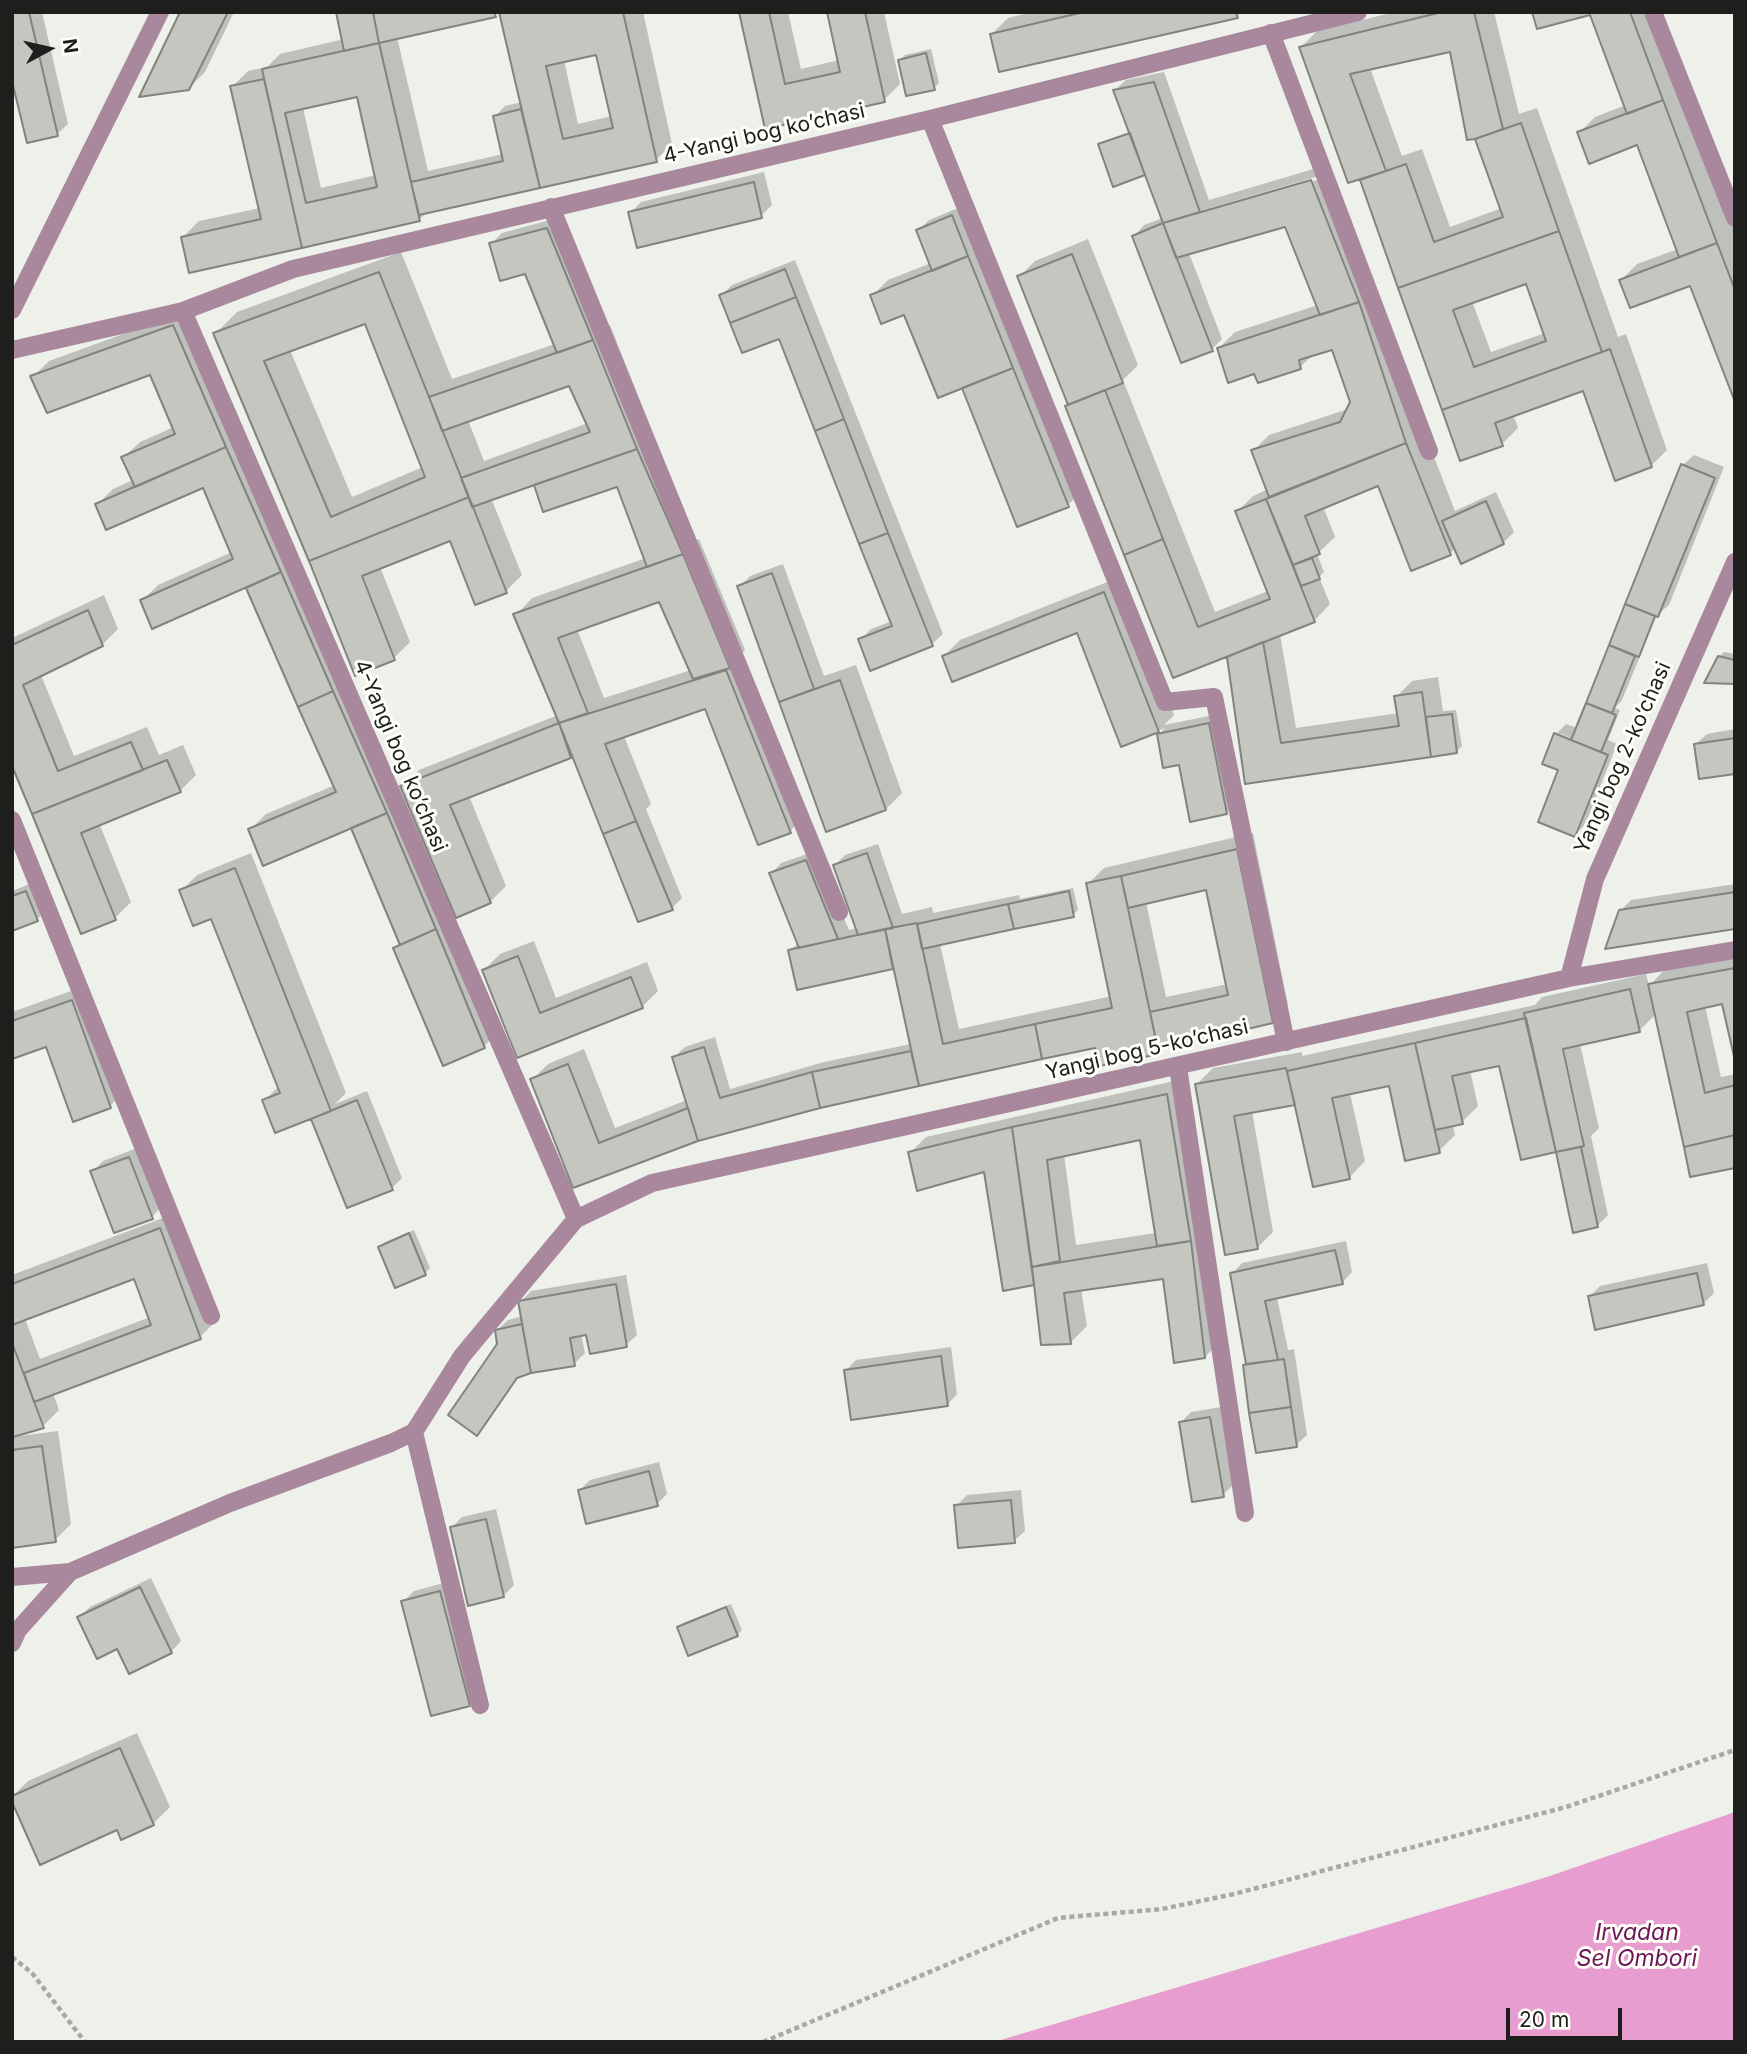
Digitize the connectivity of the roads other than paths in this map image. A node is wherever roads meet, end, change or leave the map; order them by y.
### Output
1 (160, 12) edge
2 (1358, 12) edge
3 (1653, 12) edge
4 (1271, 33) junction
5 (930, 119) junction
6 (551, 207) junction
7 (1735, 218) edge
8 (12, 310) edge
9 (183, 311) junction
10 (12, 350) edge
11 (1429, 451) dead end
12 (1735, 562) edge
13 (12, 820) edge
14 (839, 912) dead end
15 (1735, 950) edge
16 (1569, 978) junction
17 (1286, 1042) junction
18 (1178, 1067) junction
19 (576, 1219) junction
20 (211, 1316) dead end
21 (414, 1432) junction
22 (1245, 1513) dead end
23 (70, 1572) junction
24 (12, 1577) edge
25 (12, 1643) edge
26 (480, 1705) dead end

1 - 8 street
2 - 4 street, 4-Yangi bog koʼchasi
3 - 7 street
4 - 5 street, 4-Yangi bog koʼchasi
4 - 11 street
5 - 6 street, 4-Yangi bog koʼchasi
5 - 17 street
6 - 9 street, 4-Yangi bog koʼchasi
6 - 14 street
9 - 10 street, 4-Yangi bog koʼchasi
9 - 19 street, 4-Yangi bog koʼchasi
12 - 16 street, Yangi bog 2-koʼchasi
13 - 20 street
15 - 16 street, Yangi bog 5-koʼchasi
16 - 17 street, Yangi bog 5-koʼchasi
17 - 18 street, Yangi bog 5-koʼchasi
18 - 19 street, Yangi bog 5-koʼchasi
18 - 22 street
19 - 21 street
21 - 23 street
21 - 26 street
23 - 24 street
23 - 25 street

